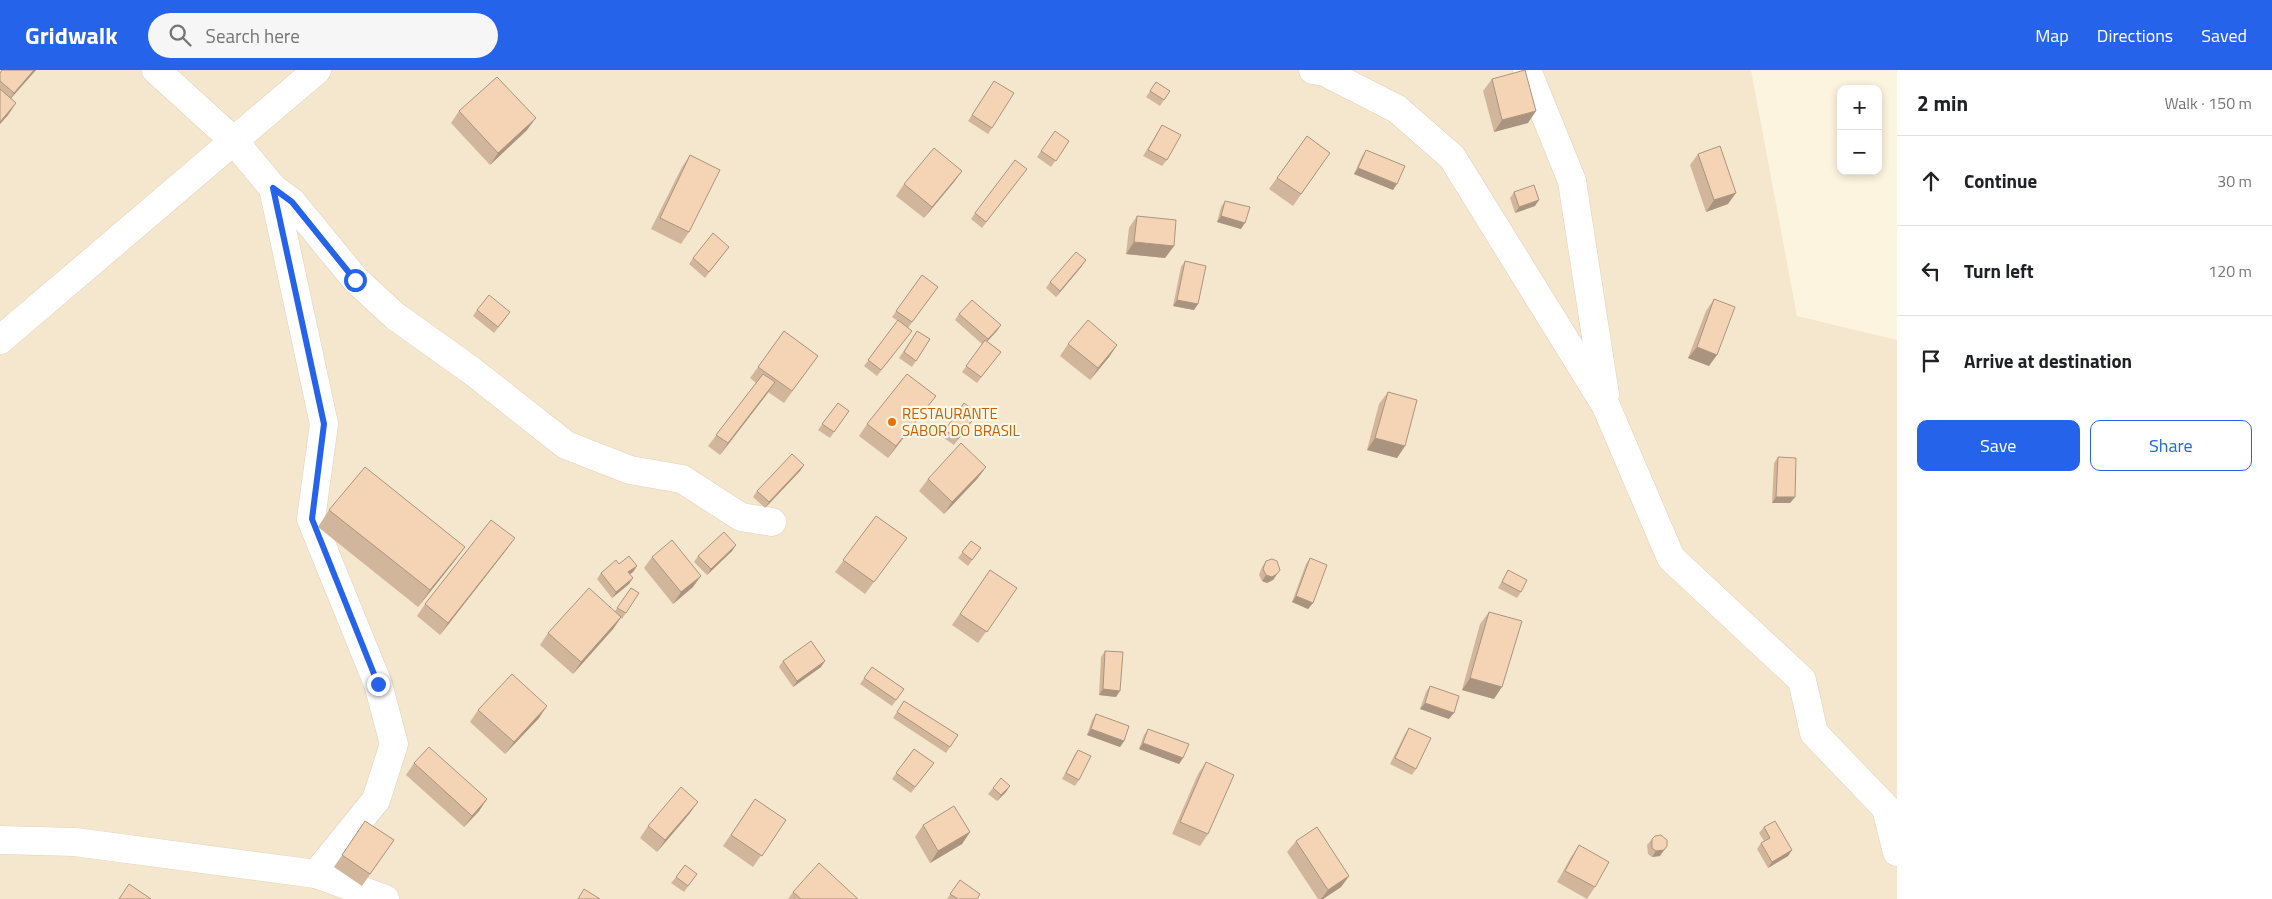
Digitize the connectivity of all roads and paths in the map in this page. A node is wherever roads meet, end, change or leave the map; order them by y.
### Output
1 (156, 70) edge
2 (317, 70) edge
3 (1313, 70) edge
4 (1527, 70) edge
5 (234, 141) junction
6 (273, 188) junction
7 (0, 340) edge
8 (1606, 406) junction
9 (772, 522) dead end
10 (0, 840) edge
11 (1897, 852) edge
12 (316, 874) junction
13 (385, 899) edge

1 - 5 street
2 - 5 street
3 - 8 street
4 - 8 street
5 - 6 street
5 - 7 street
6 - 9 street
6 - 12 street
8 - 11 street
10 - 12 street
12 - 13 street

